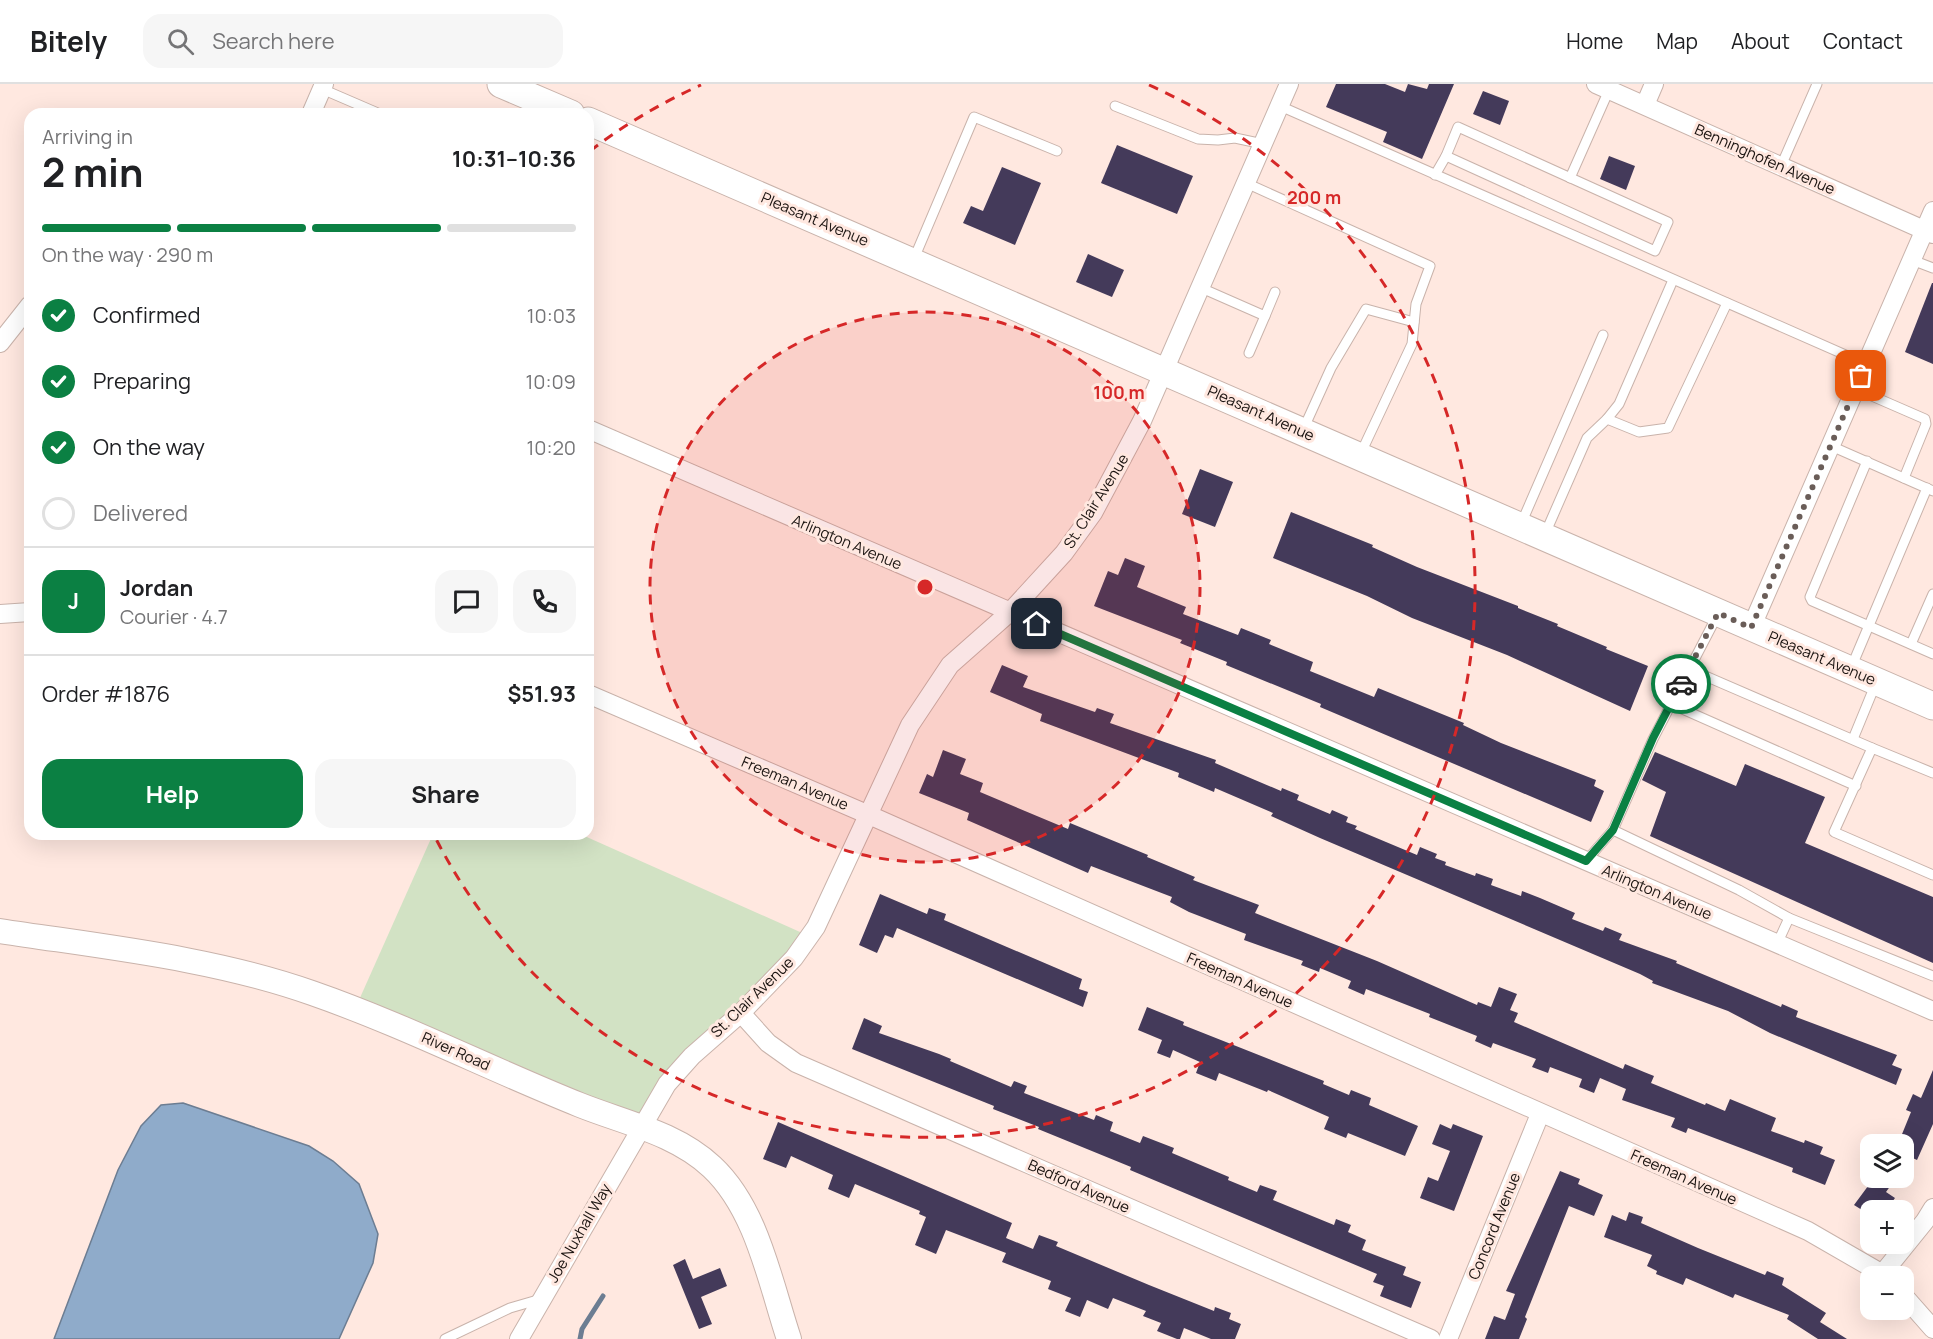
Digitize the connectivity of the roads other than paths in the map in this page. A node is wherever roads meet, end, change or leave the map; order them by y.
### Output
1 (501, 84) edge
2 (1289, 84) edge
3 (1654, 84) edge
4 (1817, 84) edge
5 (323, 87) edge
6 (1602, 87) edge
7 (1645, 105) junction
8 (1115, 106) dead end
9 (1280, 106) junction
10 (314, 108) edge
11 (367, 108) edge
12 (557, 108) edge
13 (594, 124) edge
14 (1263, 144) junction
15 (1057, 151) dead end
16 (1446, 156) junction
17 (1781, 166) junction
18 (1435, 175) junction
19 (1570, 178) junction
20 (1246, 183) junction
21 (1933, 211) edge
22 (1929, 232) edge
23 (1912, 260) junction
24 (913, 261) junction
25 (1933, 268) edge
26 (1673, 280) junction
27 (1199, 287) junction
28 (1275, 292) dead end
29 (1727, 303) junction
30 (24, 313) edge
31 (1265, 316) junction
32 (1414, 322) junction
33 (1603, 334) dead end
34 (0, 343) edge
35 (1249, 353) dead end
36 (1866, 364) junction
37 (1162, 370) junction
38 (1856, 389) junction
39 (1607, 419) junction
40 (1302, 431) junction
41 (594, 432) edge
42 (1831, 446) junction
43 (1359, 456) junction
44 (1868, 461) junction
45 (1904, 478) junction
46 (1930, 490) edge
47 (1532, 532) junction
48 (1933, 594) edge
49 (24, 612) edge
50 (1010, 612) junction
51 (1718, 613) junction
52 (0, 614) edge
53 (1870, 627) junction
54 (1751, 628) junction
55 (1911, 644) junction
56 (1933, 654) edge
57 (1689, 669) junction
58 (1850, 670) junction
59 (1876, 682) junction
60 (594, 697) edge
61 (1671, 704) junction
62 (1933, 706) edge
63 (1853, 739) junction
64 (1872, 748) junction
65 (1933, 773) edge
66 (1856, 786) junction
67 (869, 815) junction
68 (1613, 830) junction
69 (1586, 861) junction
70 (1933, 875) edge
71 (1789, 918) junction
72 (0, 931) edge
73 (1777, 944) junction
74 (1933, 976) edge
75 (1933, 1011) edge
76 (741, 1013) junction
77 (1540, 1114) junction
78 (641, 1127) junction
79 (1933, 1208) edge
80 (1868, 1266) edge
81 (1891, 1266) edge
82 (541, 1299) junction
83 (1914, 1307) edge
84 (1933, 1329) edge
85 (445, 1339) edge
86 (519, 1339) edge
87 (789, 1339) edge
88 (1431, 1339) edge
89 (1448, 1339) edge

1 - 12 main road
2 - 9 street, St. Clair Avenue
3 - 7 street
4 - 17 lane
5 - 10 street
5 - 11 lane
6 - 7 street, Benninghofen Avenue
6 - 19 lane
7 - 17 street, Benninghofen Avenue
8 - 14 lane
9 - 14 street, St. Clair Avenue
9 - 18 lane
13 - 24 main road, Pleasant Avenue
14 - 20 street, St. Clair Avenue
15 - 24 lane
16 - 18 lane
16 - 19 lane
16 - 19 lane
17 - 22 street, Benninghofen Avenue
18 - 26 lane
20 - 27 street, St. Clair Avenue
20 - 32 lane
21 - 22 street
22 - 23 street
23 - 25 lane
23 - 36 street
24 - 37 main road, Pleasant Avenue
26 - 29 lane
26 - 39 lane
27 - 31 lane
27 - 37 street, St. Clair Avenue
28 - 31 lane
29 - 36 lane
29 - 39 lane
30 - 34 street
31 - 35 lane
32 - 40 lane
32 - 43 lane
33 - 47 lane
36 - 38 street
37 - 40 main road, Pleasant Avenue
37 - 50 street, St. Clair Avenue
38 - 42 street
38 - 45 lane
39 - 47 lane
40 - 43 main road, Pleasant Avenue
41 - 50 street, Arlington Avenue
42 - 44 lane
42 - 54 street
43 - 47 main road, Pleasant Avenue
44 - 45 lane
44 - 53 lane
45 - 46 lane
46 - 53 lane
47 - 51 main road, Pleasant Avenue
48 - 55 lane
49 - 52 street
50 - 67 street, St. Clair Avenue
50 - 69 street, Arlington Avenue
51 - 54 main road, Pleasant Avenue
51 - 57 lane
53 - 55 lane
53 - 58 lane
54 - 58 main road, Pleasant Avenue
55 - 56 lane
57 - 61 lane
57 - 63 lane
58 - 59 main road, Pleasant Avenue
59 - 62 main road, Pleasant Avenue
59 - 63 lane
60 - 67 street, Freeman Avenue
61 - 66 lane
61 - 68 lane
63 - 64 lane
64 - 65 lane
64 - 66 lane
66 - 70 lane
67 - 76 street, St. Clair Avenue
67 - 77 street, Freeman Avenue
68 - 69 lane
68 - 71 lane
69 - 73 street, Arlington Avenue
71 - 73 lane
71 - 74 lane
72 - 78 street, River Road
73 - 75 street, Arlington Avenue
76 - 78 street, St. Clair Avenue
76 - 88 street, Bedford Avenue
77 - 80 street, Freeman Avenue
77 - 89 street, Concord Avenue
78 - 82 street, Joe Nuxhall Way
78 - 87 street, River Road
79 - 81 street
82 - 85 lane
82 - 86 street, Joe Nuxhall Way
83 - 84 street

